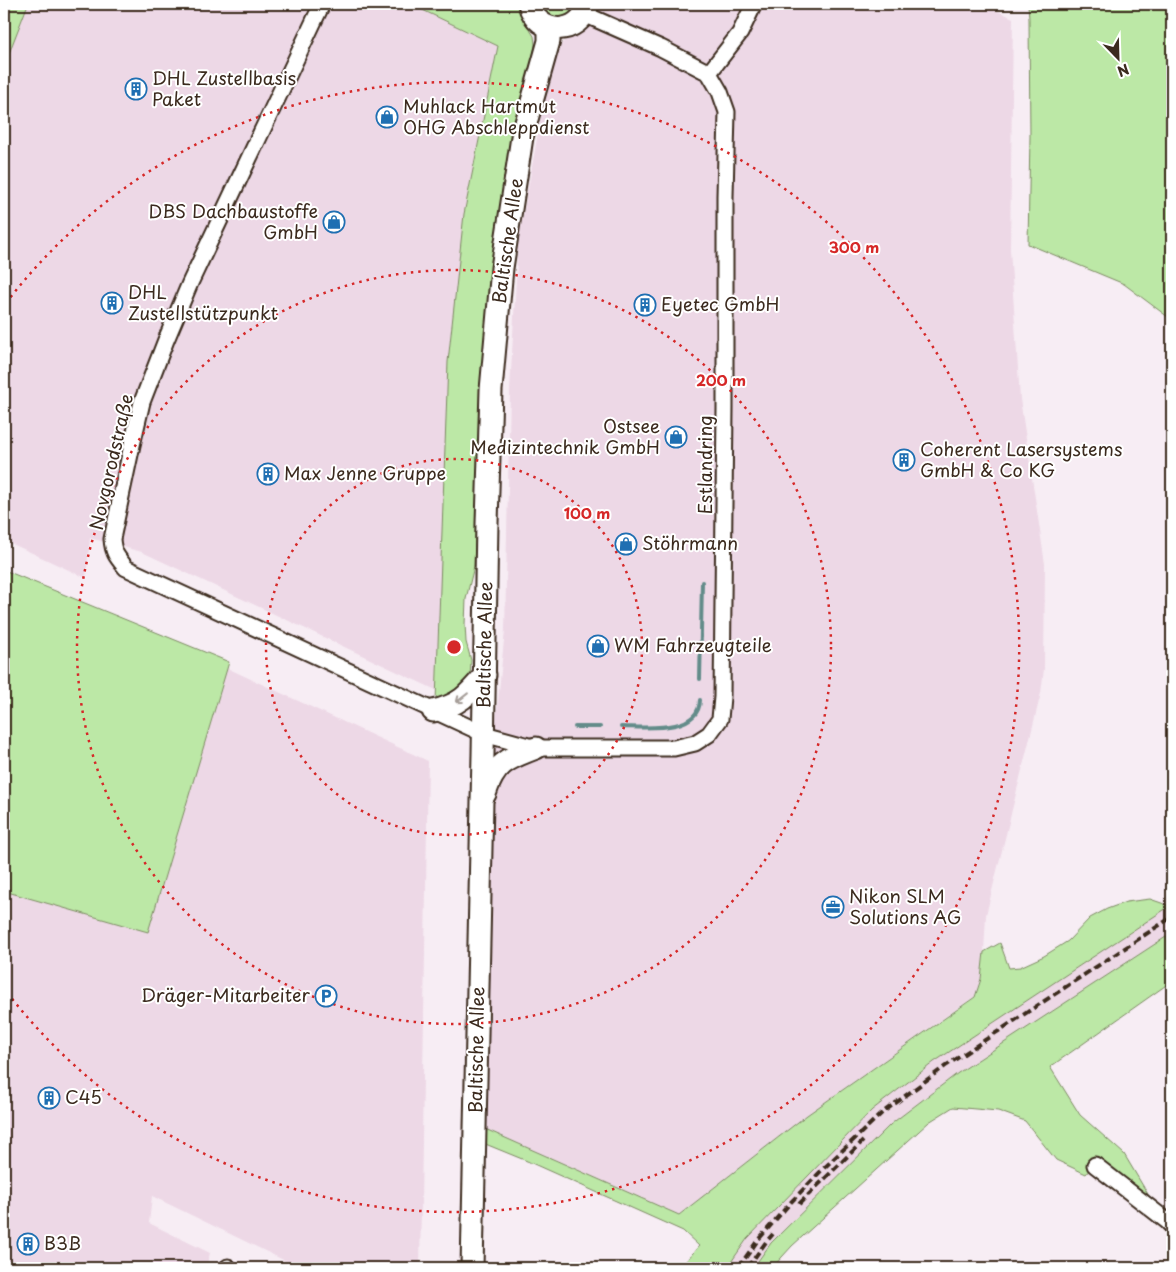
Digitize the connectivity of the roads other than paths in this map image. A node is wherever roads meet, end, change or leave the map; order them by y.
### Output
1 (322, 4) edge
2 (528, 4) edge
3 (754, 4) edge
4 (586, 9) edge
5 (549, 27) junction
6 (709, 74) junction
7 (485, 675) junction
8 (433, 711) junction
9 (484, 734) junction
10 (536, 748) junction
11 (482, 804) junction
12 (1095, 1165) dead end
13 (1172, 1226) edge
14 (472, 1268) edge

1 - 8 street, Novgorodstraße
2 - 5 main road
3 - 6 street
4 - 5 main road
4 - 6 street
5 - 7 main road, Baltische Allee
6 - 10 street, Estlandring
7 -> 8 main road
7 - 9 main road, Baltische Allee
8 - 9 street, Novgorodstraße
9 - 10 street, Estlandring
9 - 11 main road, Baltische Allee
10 - 11 main road
11 - 14 main road, Baltische Allee
12 - 13 street

